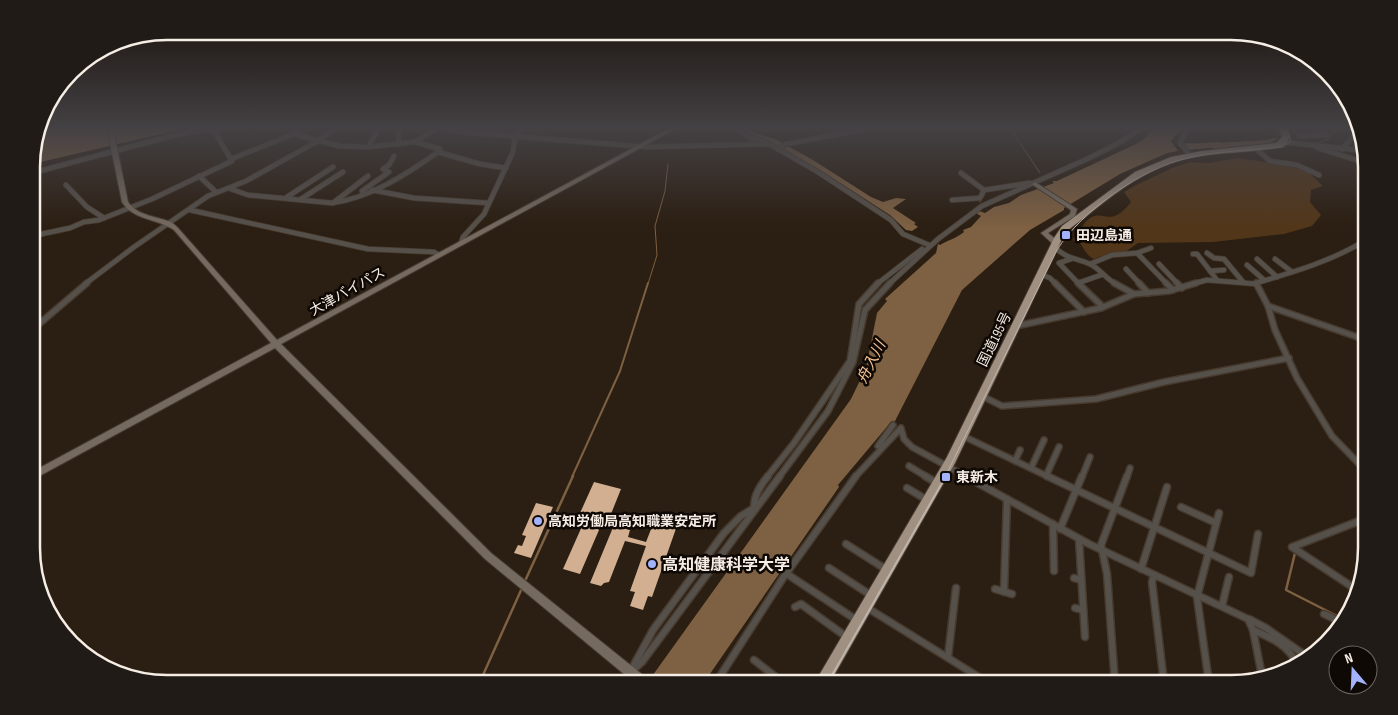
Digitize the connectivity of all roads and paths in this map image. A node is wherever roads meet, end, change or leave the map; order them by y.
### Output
1 (79, 161) edge
2 (119, 161) edge
3 (231, 161) edge
4 (282, 161) edge
5 (391, 161) edge
6 (424, 161) edge
7 (471, 161) edge
8 (509, 161) edge
9 (612, 161) edge
10 (800, 161) edge
11 (1084, 161) edge
12 (1168, 161) edge
13 (1282, 161) edge
14 (333, 167) dead end
15 (506, 168) junction
16 (40, 172) edge
17 (343, 172) dead end
18 (961, 173) dead end
19 (1319, 175) dead end
20 (199, 176) junction
21 (368, 176) dead end
22 (1032, 183) junction
23 (66, 184) dead end
24 (230, 189) junction
25 (372, 190) junction
26 (984, 190) junction
27 (216, 192) junction
28 (356, 196) junction
29 (287, 197) junction
30 (300, 199) junction
31 (952, 200) dead end
32 (332, 203) junction
33 (488, 203) junction
34 (129, 208) junction
35 (190, 210) junction
36 (104, 218) junction
37 (168, 223) junction
38 (40, 234) edge
39 (461, 243) junction
40 (929, 245) junction
41 (1055, 245) junction
42 (1358, 245) edge
43 (1150, 248) dead end
44 (1137, 253) junction
45 (1207, 253) dead end
46 (1193, 254) dead end
47 (439, 255) junction
48 (1071, 259) junction
49 (1258, 259) dead end
50 (1275, 259) dead end
51 (1047, 261) junction
52 (1059, 264) junction
53 (1090, 264) junction
54 (1159, 264) dead end
55 (1247, 266) dead end
56 (1126, 269) dead end
57 (1224, 270) dead end
58 (1210, 271) junction
59 (1292, 272) junction
60 (1040, 274) junction
61 (1101, 275) junction
62 (1277, 276) junction
63 (1217, 280) junction
64 (1264, 280) junction
65 (1078, 283) junction
66 (1243, 283) junction
67 (1256, 283) junction
68 (1182, 288) junction
69 (1173, 290) junction
70 (1148, 293) junction
71 (1134, 294) junction
72 (1268, 306) junction
73 (1103, 307) junction
74 (1084, 312) junction
75 (40, 324) edge
76 (1016, 326) junction
77 (1358, 337) edge
78 (276, 344) junction
79 (1289, 358) junction
80 (982, 396) junction
81 (893, 425) dead end
82 (962, 436) junction
83 (1044, 440) dead end
84 (1059, 447) dead end
85 (1020, 450) dead end
86 (876, 451) junction
87 (1090, 457) dead end
88 (1015, 461) junction
89 (1358, 464) edge
90 (947, 465) junction
91 (909, 466) dead end
92 (1031, 468) junction
93 (1130, 468) dead end
94 (40, 472) edge
95 (1046, 476) junction
96 (936, 483) junction
97 (1167, 487) dead end
98 (907, 488) dead end
99 (1077, 491) junction
100 (1007, 499) junction
101 (927, 500) junction
102 (1181, 507) dead end
103 (754, 508) junction
104 (1115, 508) junction
105 (1219, 513) dead end
106 (1358, 521) edge
107 (1216, 523) junction
108 (1052, 524) junction
109 (1154, 527) junction
110 (1060, 529) junction
111 (1258, 534) dead end
112 (1079, 539) junction
113 (846, 544) dead end
114 (1102, 550) junction
115 (1208, 553) junction
116 (829, 568) dead end
117 (1141, 569) junction
118 (887, 571) junction
119 (1054, 571) dead end
120 (1154, 574) junction
121 (790, 576) dead end
122 (1229, 577) dead end
123 (1074, 578) dead end
124 (1081, 580) junction
125 (1352, 587) edge
126 (956, 588) dead end
127 (995, 589) dead end
128 (1004, 592) junction
129 (1012, 594) dead end
130 (1197, 594) junction
131 (872, 596) junction
132 (1222, 606) junction
133 (795, 607) dead end
134 (866, 607) junction
135 (1075, 608) dead end
136 (1083, 610) junction
137 (1324, 614) dead end
138 (1248, 618) junction
139 (1336, 620) edge
140 (858, 621) junction
141 (1253, 630) junction
142 (1085, 637) dead end
143 (848, 638) junction
144 (1303, 654) edge
145 (948, 657) junction
146 (1294, 658) edge
147 (754, 660) dead end
148 (1261, 671) edge
149 (632, 674) junction
150 (720, 675) edge
151 (773, 675) edge
152 (826, 675) edge
153 (976, 675) edge
154 (1115, 675) edge
155 (1163, 675) edge
156 (1208, 675) edge

1 - 16 street
2 - 34 street
3 - 20 street
4 - 24 street
5 - 28 street
6 - 25 street
7 - 15 street
8 - 15 street
9 - 39 street, 大津バイパス
10 - 40 street
11 - 22 street
12 - 41 highway, 国道195号
13 - 19 street
14 - 29 street
15 - 33 street
17 - 30 street
18 - 26 street
20 - 27 street
20 - 34 street
21 - 32 street
22 - 26 street
22 - 40 street
22 - 41 street
23 - 36 street
24 - 27 street
24 - 29 street
25 - 28 street
25 - 33 street
26 - 31 street
27 - 35 street
28 - 32 street
29 - 30 street
30 - 32 street
33 - 39 street
34 - 36 street
34 - 37 street
35 - 37 street
35 - 47 street
36 - 38 street
37 - 75 street
37 - 78 street
39 - 47 street, 大津バイパス
40 - 103 street
41 - 48 street
41 - 51 highway, 国道195号
42 - 59 street
43 - 44 street
44 - 53 street
44 - 69 street
45 - 66 street
46 - 58 street
47 - 78 street, 大津バイパス
48 - 52 street
48 - 53 street
49 - 62 street
50 - 59 street
51 - 52 street
51 - 60 highway, 国道195号
52 - 65 street
53 - 61 street
54 - 68 street
55 - 64 street
56 - 70 street
57 - 58 street
58 - 63 street
59 - 62 street
60 - 74 street
60 - 76 highway, 国道195号
61 - 65 street
61 - 71 street
62 - 64 street
63 - 66 street
63 - 68 street
64 - 67 street
65 - 73 street
66 - 67 street
67 - 72 street
68 - 69 street
69 - 70 street
70 - 71 street
71 - 73 street
72 - 77 street
72 - 79 street
73 - 74 street
74 - 76 street
76 - 80 highway, 国道195号
78 - 94 street, 大津バイパス
78 - 149 street
79 - 80 street
79 - 89 street
80 - 82 highway, 国道195号
81 - 86 street
82 - 88 street
82 - 90 highway, 国道195号
83 - 92 street
84 - 95 street
85 - 88 street
86 - 90 street
86 - 150 street
87 - 99 street
88 - 92 street
90 - 96 highway, 国道195号
90 - 100 street
91 - 96 street
92 - 95 street
93 - 104 street
95 - 99 street
96 - 101 highway, 国道195号
97 - 109 street
98 - 101 street
99 - 104 street
99 - 110 street
100 - 108 street
100 - 128 street
101 - 118 highway, 国道195号
102 - 107 street
103 - 149 street
103 - 149 street
104 - 109 street
104 - 114 street
105 - 107 street
106 - 125 street
107 - 115 street
108 - 110 street
108 - 119 street
109 - 115 street
109 - 117 street
110 - 112 street
111 - 115 street
112 - 114 street
112 - 124 street
113 - 118 street
114 - 117 street
114 - 154 street
115 - 130 street
116 - 131 street
117 - 120 street
118 - 131 highway, 国道195号
120 - 130 street
120 - 155 street
121 - 140 street
122 - 132 street
123 - 124 street
124 - 136 street
126 - 145 street
127 - 128 street
128 - 129 street
130 - 132 street
130 - 156 street
131 - 134 highway, 国道195号
132 - 138 street
133 - 143 street
134 - 140 highway, 国道195号
134 - 145 street
135 - 136 street
136 - 142 street
137 - 139 street
138 - 141 street
138 - 144 street
140 - 143 highway, 国道195号
141 - 146 street
141 - 148 street
143 - 152 highway, 国道195号
145 - 153 street
147 - 151 street

